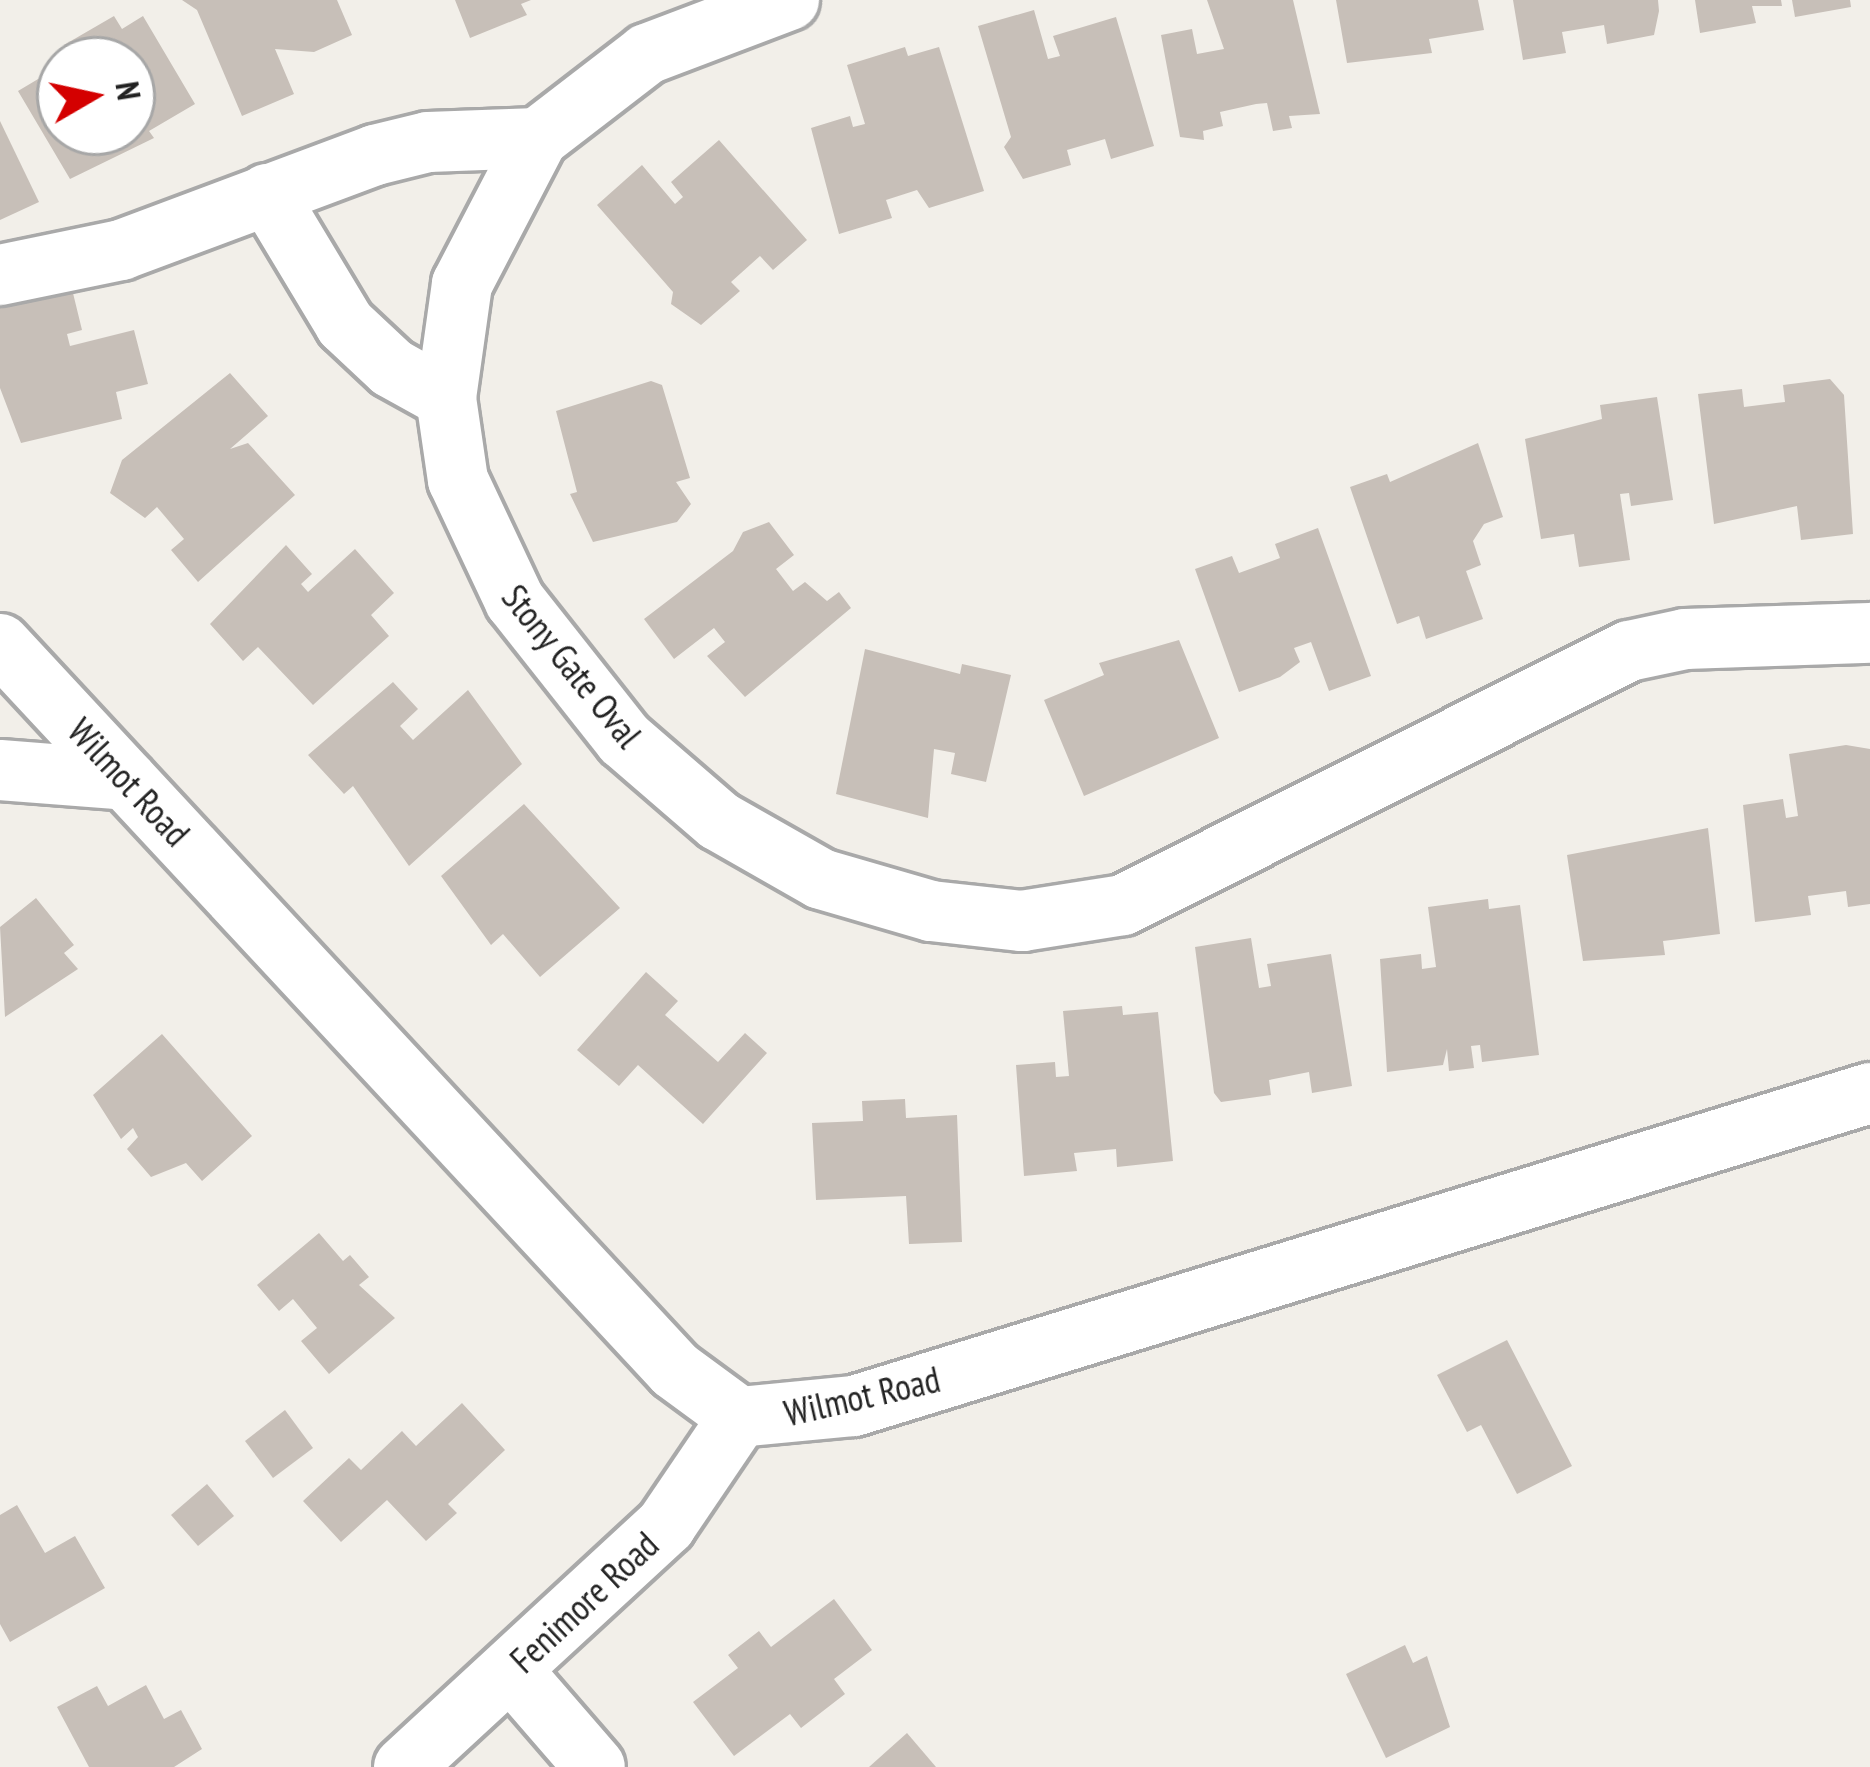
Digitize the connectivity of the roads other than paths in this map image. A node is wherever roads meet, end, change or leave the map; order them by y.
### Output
1 (789, 0) edge
2 (538, 138) junction
3 (266, 194) junction
4 (0, 275) edge
5 (446, 398) junction
6 (1870, 633) edge
7 (0, 644) edge
8 (0, 770) edge
9 (127, 780) junction
10 (1870, 1093) edge
11 (740, 1418) junction
12 (511, 1670) junction
13 (404, 1767) edge
14 (595, 1767) edge

1 - 2 street, Stony Gate Oval
2 - 3 street
2 - 5 street, Stony Gate Oval
3 - 4 street
3 - 5 street
5 - 6 street, Stony Gate Oval
7 - 9 street, Wilmot Road
8 - 9 street
9 - 11 street, Wilmot Road
10 - 11 street, Wilmot Road
11 - 12 street, Fenimore Road
12 - 13 street, Fenimore Road
12 - 14 street

